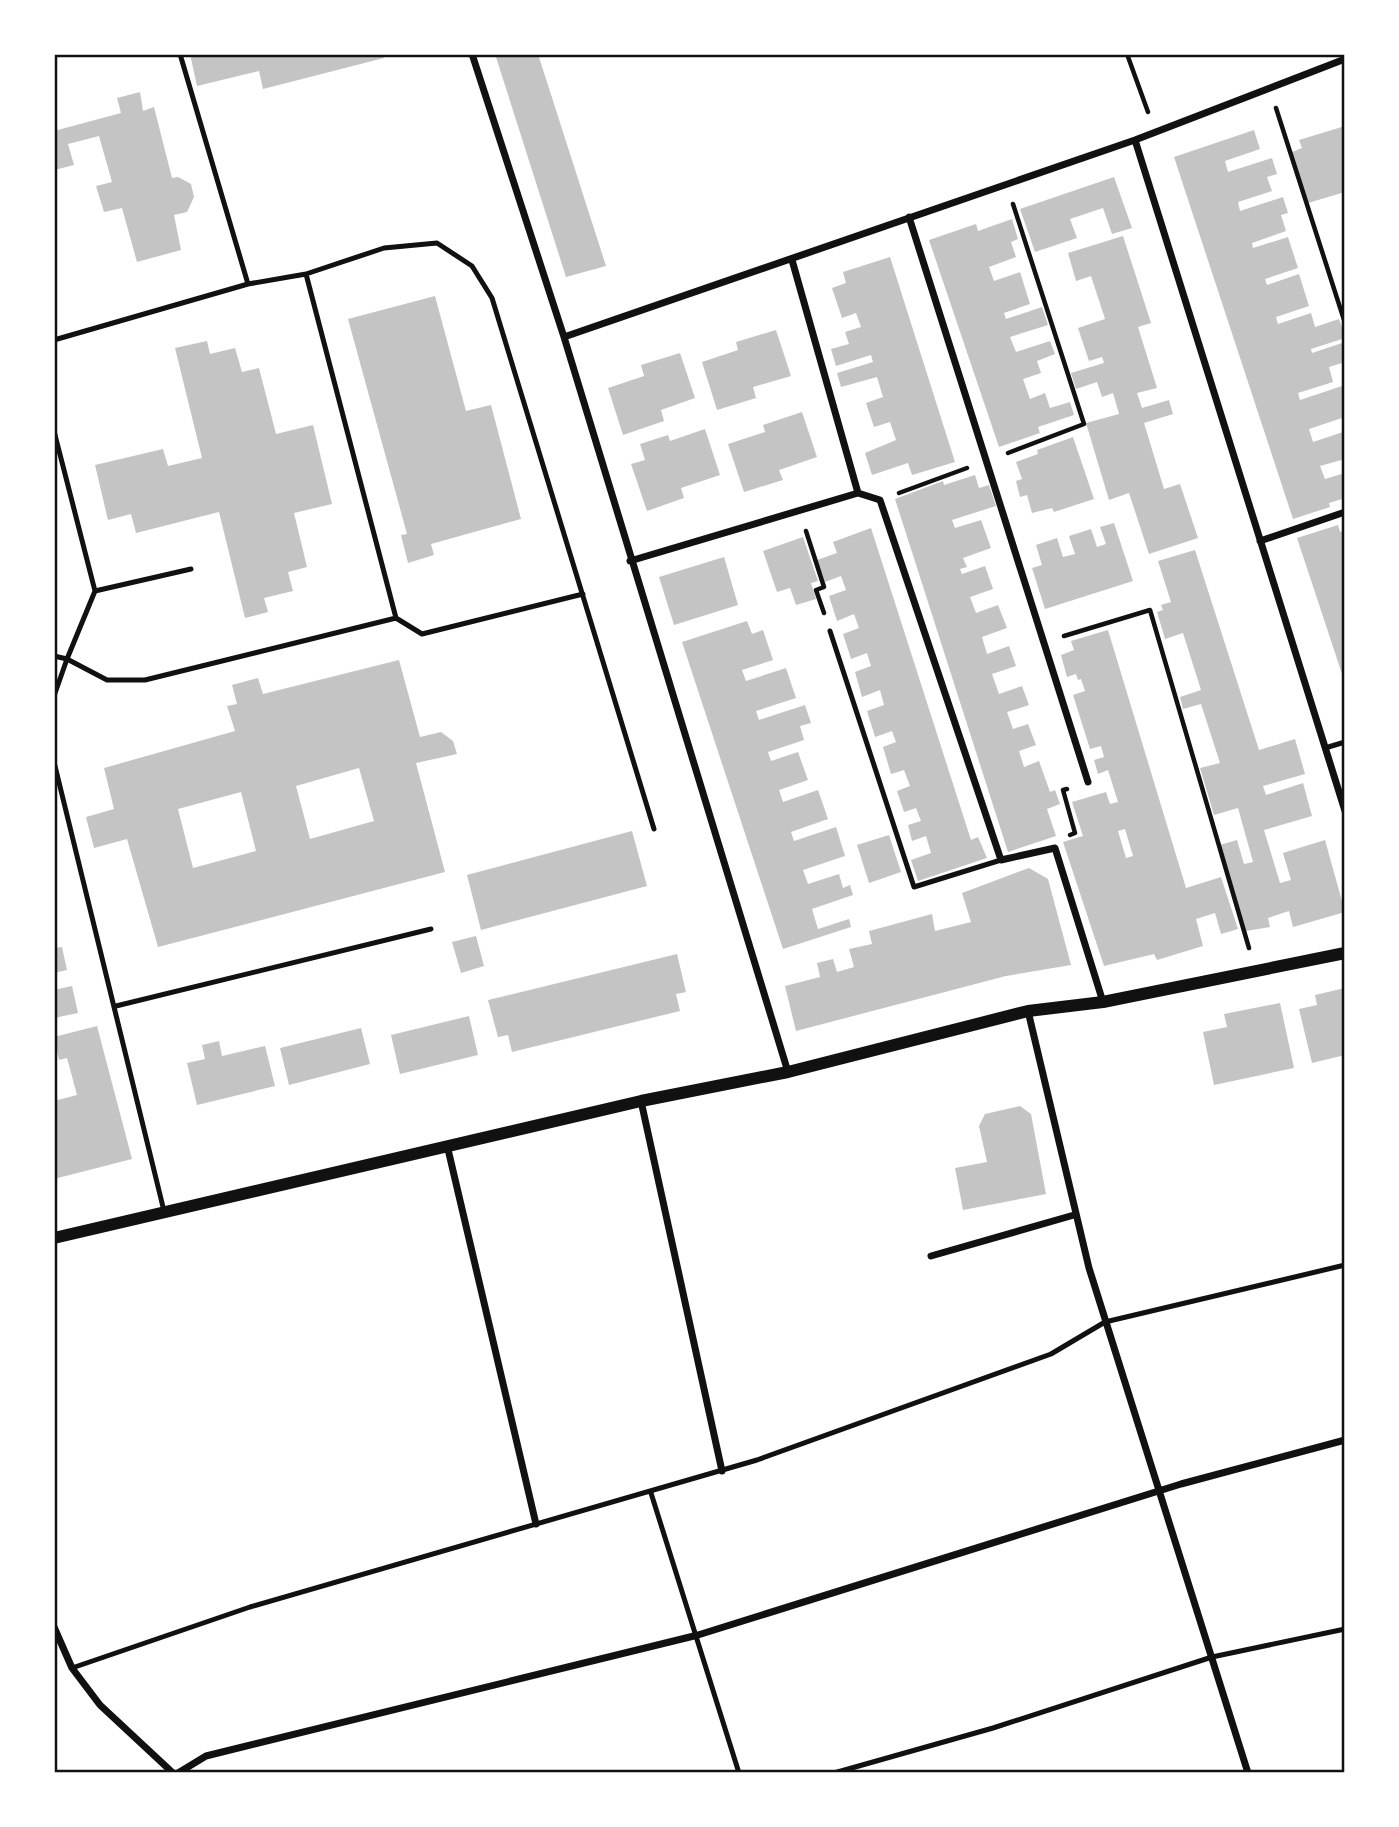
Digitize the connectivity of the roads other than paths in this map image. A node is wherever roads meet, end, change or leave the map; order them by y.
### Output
1 (180, 54) edge
2 (472, 54) edge
3 (1345, 59) edge
4 (1135, 140) junction
5 (909, 217) junction
6 (792, 260) junction
7 (306, 274) junction
8 (248, 284) junction
9 (564, 337) junction
10 (54, 340) edge
11 (54, 431) edge
12 (858, 493) junction
13 (1345, 512) edge
14 (1260, 541) junction
15 (630, 562) junction
16 (191, 569) dead end
17 (95, 591) junction
18 (583, 594) junction
19 (396, 618) junction
20 (830, 631) road end
21 (54, 656) edge
22 (67, 659) junction
23 (54, 696) edge
24 (1345, 742) edge
25 (1325, 748) junction
26 (54, 762) edge
27 (1088, 782) road end
28 (1345, 811) edge
29 (654, 829) dead end
30 (1000, 860) junction
31 (431, 929) dead end
32 (1345, 953) edge
33 (1102, 1002) junction
34 (116, 1006) junction
35 (1028, 1012) junction
36 (788, 1072) junction
37 (641, 1101) junction
38 (447, 1145) junction
39 (164, 1214) junction
40 (1074, 1215) junction
41 (54, 1238) edge
42 (931, 1256) dead end
43 (1345, 1265) edge
44 (1105, 1322) junction
45 (1345, 1440) edge
46 (722, 1471) junction
47 (1159, 1490) junction
48 (651, 1493) junction
49 (536, 1524) junction
50 (54, 1627) edge
51 (1345, 1629) edge
52 (698, 1634) junction
53 (1212, 1657) junction
54 (72, 1668) junction
55 (175, 1773) edge
56 (739, 1773) edge
57 (834, 1773) edge
58 (1248, 1773) edge

1 - 8 lane
2 - 9 street
3 - 4 street
4 - 5 street
4 - 14 street
5 - 6 street
5 - 27 street
6 - 9 street
6 - 12 street
7 - 8 lane
7 - 18 lane
7 - 19 lane
8 - 10 lane
9 - 15 street
11 - 17 lane
12 - 15 street
12 - 30 street
13 - 14 street
14 - 25 street
15 - 36 street
16 - 17 lane
17 - 22 lane
18 - 19 lane
18 - 29 lane
19 - 22 lane
20 - 30 lane
21 - 22 lane
22 - 23 lane
24 - 25 lane
25 - 28 street
26 - 34 lane
30 - 33 street
31 - 34 lane
32 - 33 street
33 - 35 street
34 - 39 lane
35 - 36 street
35 - 40 street
36 - 37 street
37 - 38 street
37 - 46 street
38 - 39 street
38 - 49 street
39 - 41 street
40 - 42 street
40 - 44 street
43 - 44 lane
44 - 46 lane
44 - 47 street
45 - 47 street
46 - 48 lane
47 - 52 street
47 - 53 street
48 - 49 lane
48 - 52 lane
49 - 54 lane
50 - 54 street
51 - 53 lane
52 - 55 street
52 - 56 lane
53 - 57 lane
53 - 58 street
54 - 55 street

